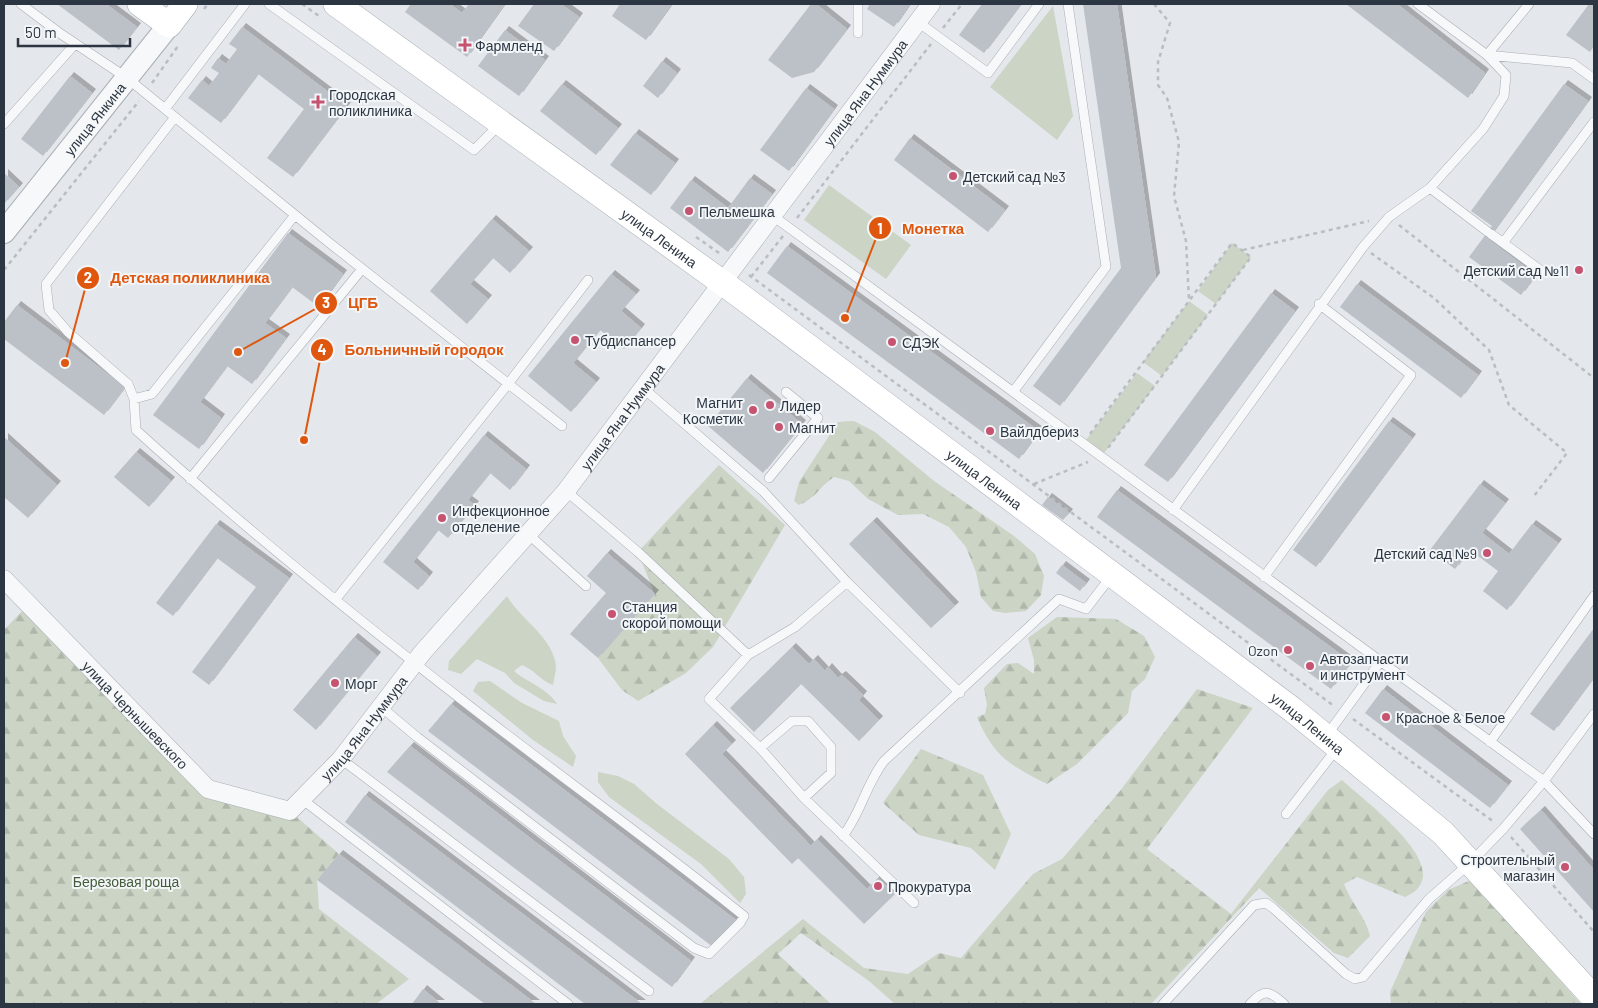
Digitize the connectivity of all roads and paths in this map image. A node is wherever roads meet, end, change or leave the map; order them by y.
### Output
1 (21, 4) edge
2 (140, 4) edge
3 (208, 4) edge
4 (245, 4) edge
5 (269, 4) edge
6 (336, 4) edge
7 (858, 4) edge
8 (931, 4) edge
9 (962, 4) edge
10 (1038, 4) edge
11 (1068, 4) edge
12 (1154, 4) edge
13 (1418, 4) edge
14 (1530, 4) edge
15 (194, 7) edge
16 (918, 22) junction
17 (176, 33) junction
18 (858, 33) dead end
19 (937, 36) junction
20 (75, 44) junction
21 (1487, 55) junction
22 (127, 78) junction
23 (1594, 79) edge
24 (145, 93) junction
25 (166, 109) junction
26 (175, 117) junction
27 (1594, 122) edge
28 (501, 123) junction
29 (4, 124) edge
30 (1430, 188) junction
31 (294, 215) junction
32 (773, 216) junction
33 (1389, 217) junction
34 (789, 228) junction
35 (4, 232) edge
36 (1503, 243) junction
37 (1362, 246) junction
38 (1242, 250) junction
39 (362, 269) junction
40 (4, 270) edge
41 (1543, 272) dead end
42 (588, 280) dead end
43 (730, 289) junction
44 (1190, 301) junction
45 (1319, 304) junction
46 (1594, 378) edge
47 (508, 384) junction
48 (643, 388) junction
49 (786, 392) dead end
50 (1013, 392) junction
51 (134, 399) junction
52 (562, 426) dead end
53 (1083, 444) junction
54 (1101, 457) junction
55 (769, 478) dead end
56 (190, 479) junction
57 (566, 491) junction
58 (1534, 496) dead end
59 (1173, 510) junction
60 (528, 534) junction
61 (1112, 575) junction
62 (1264, 577) junction
63 (4, 579) edge
64 (847, 582) junction
65 (586, 586) dead end
66 (1594, 596) edge
67 (336, 599) junction
68 (748, 655) junction
69 (1380, 662) junction
70 (414, 663) junction
71 (960, 693) junction
72 (380, 706) junction
73 (1343, 712) junction
74 (1594, 714) edge
75 (1332, 742) junction
76 (1490, 742) junction
77 (760, 748) junction
78 (340, 760) junction
79 (1544, 781) junction
80 (804, 798) junction
81 (297, 805) junction
82 (1286, 814) dead end
83 (1503, 829) junction
84 (1594, 834) edge
85 (843, 836) junction
86 (1470, 863) junction
87 (914, 903) dead end
88 (1594, 932) edge
89 (1591, 990) edge
90 (649, 992) dead end
91 (568, 1004) edge
92 (1163, 1004) edge
93 (1250, 1004) edge
94 (1284, 1004) edge

1 - 20 lane
2 - 17 main road
3 - 15 path
4 - 25 lane
5 - 28 lane
6 - 28 main road, улица Ленина
7 - 18 lane
8 - 16 street, улица Яна Нуммура
9 - 19 path
10 - 19 lane
11 - 50 lane
12 - 44 path
13 - 21 lane
14 - 21 lane
15 - 17 main road, улица Янкина
16 - 19 lane
16 - 32 street, улица Яна Нуммура
17 - 22 street, улица Янкина
17 - 24 path
19 - 34 path
20 - 22 lane
20 - 29 lane
21 - 23 lane
21 - 30 lane
22 - 24 lane
22 - 35 street, улица Янкина
24 - 25 lane
24 - 40 path
25 - 26 lane
26 - 31 lane
26 - 51 lane
27 - 36 lane
28 - 43 main road, улица Ленина
30 - 33 lane
30 - 36 lane
31 - 39 lane
31 - 51 lane
32 - 34 lane
32 - 43 street, улица Яна Нуммура
33 - 37 lane
33 - 38 path
33 - 46 path
34 - 43 path
34 - 50 lane
36 - 41 lane
37 - 45 lane
37 - 58 path
38 - 44 path
38 - 54 path
39 - 47 lane
39 - 56 lane
42 - 47 lane
43 - 48 street, улица Яна Нуммура
43 - 61 main road, улица Ленина
44 - 53 path
45 - 59 lane
45 - 62 lane
47 - 52 lane
47 - 67 lane
48 - 57 street, улица Яна Нуммура
48 - 64 lane
49 - 55 lane
50 - 53 lane
51 - 56 lane
53 - 54 lane
54 - 59 lane
54 - 73 path
56 - 67 lane
57 - 60 street, улица Яна Нуммура
57 - 68 lane
59 - 62 lane
60 - 65 lane
60 - 70 street, улица Яна Нуммура
61 - 71 lane
61 - 75 main road, улица Ленина
62 - 69 lane
63 - 81 street, улица Чернышевского
64 - 68 lane
64 - 71 lane
66 - 76 lane
67 - 70 lane
68 - 77 lane
69 - 73 lane
69 - 76 lane
70 - 72 street, улица Яна Нуммура
70 - 72 lane
71 - 85 lane
72 - 78 street, улица Яна Нуммура
73 - 75 lane
73 - 83 path
74 - 79 lane
75 - 82 lane
75 - 86 main road, улица Ленина
76 - 79 lane
77 - 80 lane
77 - 80 lane
78 - 81 street, улица Яна Нуммура
78 - 90 lane
79 - 83 lane
79 - 84 lane
80 - 85 lane
81 - 91 lane
83 - 86 lane
83 - 88 path
85 - 87 lane
86 - 89 main road, улица Ленина
86 - 92 lane
93 - 94 lane

